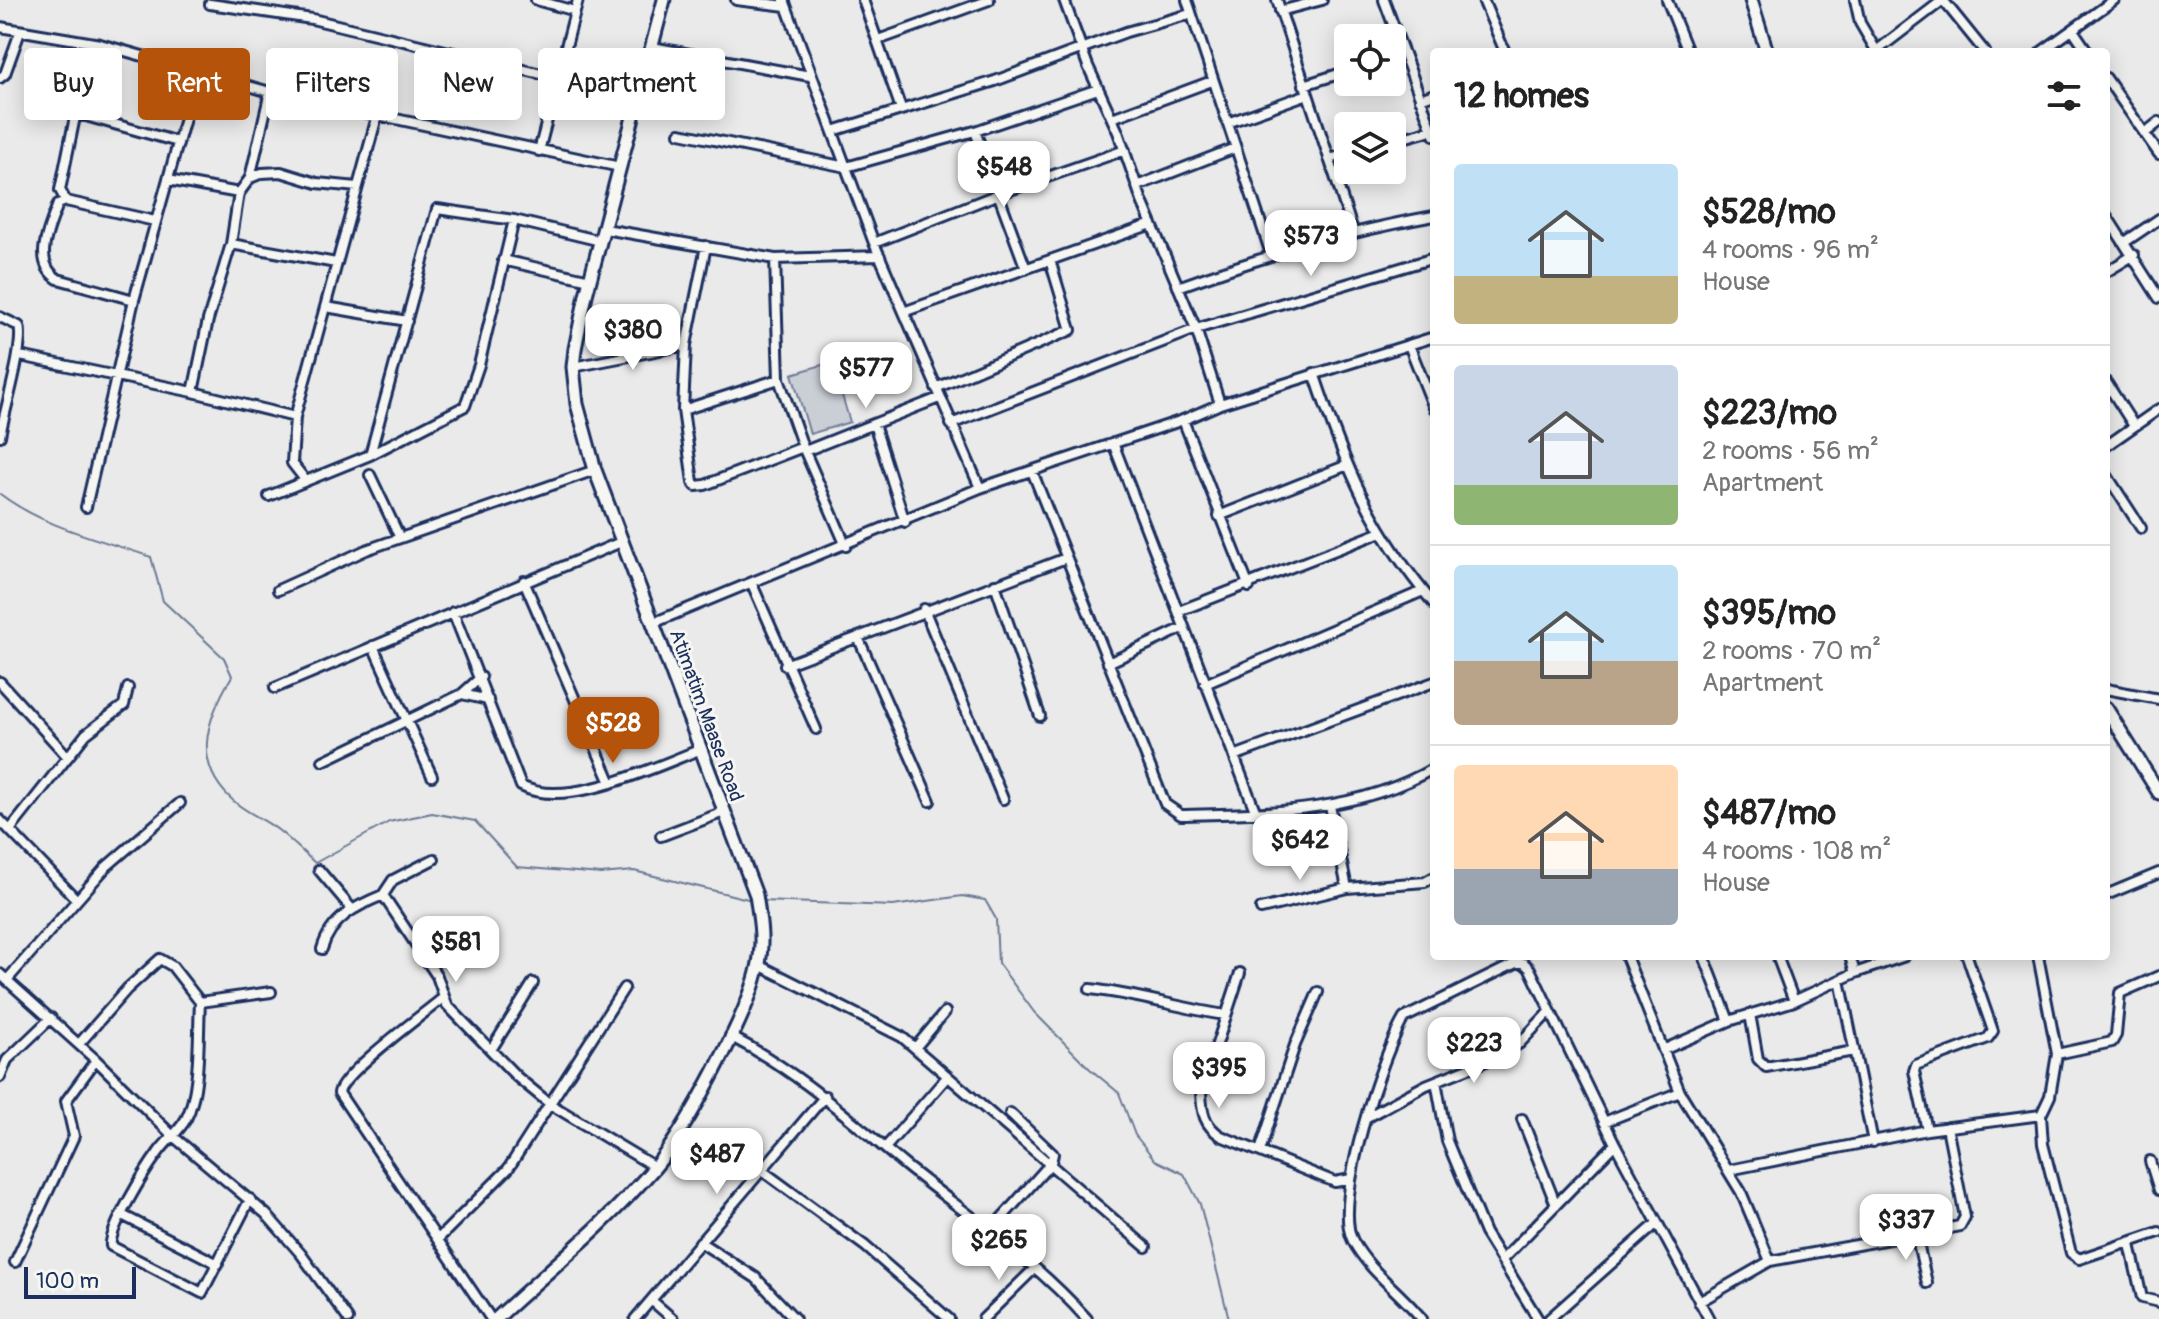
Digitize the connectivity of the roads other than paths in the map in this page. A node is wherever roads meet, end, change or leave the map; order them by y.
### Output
1 (536, 0) edge
2 (578, 0) edge
3 (664, 0) edge
4 (736, 0) edge
5 (863, 0) edge
6 (989, 0) edge
7 (1064, 0) edge
8 (1187, 0) edge
9 (1277, 0) edge
10 (1322, 0) edge
11 (1384, 0) edge
12 (1483, 0) edge
13 (1667, 0) edge
14 (1751, 0) edge
15 (1855, 0) edge
16 (1943, 0) edge
17 (2114, 0) edge
18 (785, 3) edge
19 (210, 4) dead end
20 (575, 11) junction
21 (1280, 11) junction
22 (1190, 14) junction
23 (1390, 24) edge
24 (0, 27) edge
25 (2073, 30) junction
26 (20, 32) junction
27 (878, 40) junction
28 (90, 44) junction
29 (652, 47) junction
30 (89, 48) edge
31 (566, 48) edge
32 (1503, 48) edge
33 (1686, 48) edge
34 (1766, 48) edge
35 (1874, 48) edge
36 (1881, 48) edge
37 (1982, 48) edge
38 (2047, 48) edge
39 (2085, 48) edge
40 (1082, 49) junction
41 (138, 56) edge
42 (1406, 72) edge
43 (538, 73) edge
44 (810, 76) junction
45 (1334, 77) edge
46 (0, 78) edge
47 (1212, 81) junction
48 (2110, 84) edge
49 (1098, 89) junction
50 (1306, 90) junction
51 (1430, 95) edge
52 (1420, 99) junction
53 (266, 109) edge
54 (901, 109) junction
55 (398, 118) edge
56 (1112, 118) junction
57 (74, 120) edge
58 (100, 120) edge
59 (184, 120) edge
60 (376, 120) edge
61 (547, 120) edge
62 (1230, 122) junction
63 (2159, 122) edge
64 (1430, 124) edge
65 (833, 131) junction
66 (975, 131) junction
67 (680, 133) dead end
68 (1430, 133) edge
69 (2145, 133) junction
70 (1406, 138) edge
71 (178, 142) junction
72 (1235, 148) junction
73 (1125, 150) junction
74 (539, 151) junction
75 (2159, 154) edge
76 (1334, 158) edge
77 (1329, 159) junction
78 (620, 167) junction
79 (846, 167) junction
80 (250, 178) junction
81 (168, 180) junction
82 (1137, 186) junction
83 (357, 187) junction
84 (239, 193) junction
85 (996, 195) junction
86 (66, 201) junction
87 (1430, 217) edge
88 (2159, 219) edge
89 (514, 220) junction
90 (155, 221) junction
91 (2110, 221) edge
92 (1152, 224) junction
93 (1353, 231) junction
94 (603, 235) junction
95 (2125, 242) junction
96 (874, 243) junction
97 (231, 244) junction
98 (706, 246) junction
99 (1271, 254) junction
100 (2134, 255) junction
101 (880, 256) junction
102 (775, 259) junction
103 (1430, 259) edge
104 (503, 260) junction
105 (1050, 260) junction
106 (336, 263) junction
107 (1026, 269) junction
108 (2110, 270) edge
109 (590, 280) junction
110 (1178, 287) junction
111 (2159, 298) edge
112 (134, 300) junction
113 (326, 307) junction
114 (906, 311) junction
115 (0, 317) edge
116 (407, 321) junction
117 (1196, 329) junction
118 (1430, 338) edge
119 (686, 345) junction
120 (1409, 345) junction
121 (20, 356) junction
122 (573, 367) junction
123 (1314, 373) junction
124 (118, 376) junction
125 (779, 379) junction
126 (936, 388) junction
127 (2110, 388) edge
128 (193, 392) junction
129 (939, 398) junction
130 (1430, 398) edge
131 (1220, 404) junction
132 (2159, 409) edge
133 (683, 410) junction
134 (295, 417) junction
135 (1183, 420) junction
136 (874, 424) junction
137 (951, 424) junction
138 (2134, 426) junction
139 (0, 436) edge
140 (1113, 443) junction
141 (2110, 443) edge
142 (804, 449) junction
143 (370, 455) junction
144 (1345, 466) junction
145 (595, 470) junction
146 (1032, 471) junction
147 (370, 475) dead end
148 (2110, 480) edge
149 (306, 481) junction
150 (980, 488) junction
151 (269, 496) dead end
152 (86, 507) dead end
153 (1219, 516) junction
154 (905, 522) junction
155 (2141, 528) dead end
156 (1379, 533) junction
157 (400, 538) junction
158 (621, 542) junction
159 (846, 546) junction
160 (1066, 558) junction
161 (524, 581) junction
162 (752, 584) junction
163 (995, 584) junction
164 (1249, 587) junction
165 (278, 590) dead end
166 (1423, 591) junction
167 (1430, 599) edge
168 (924, 609) junction
169 (1179, 611) junction
170 (453, 612) junction
171 (653, 623) junction
172 (1183, 628) junction
173 (858, 637) junction
174 (373, 646) junction
175 (1108, 663) junction
176 (785, 665) junction
177 (481, 677) junction
178 (0, 682) edge
179 (1430, 683) edge
180 (1205, 684) junction
181 (128, 688) dead end
182 (275, 688) dead end
183 (2110, 690) edge
184 (462, 694) junction
185 (2159, 699) edge
186 (488, 700) junction
187 (2110, 714) edge
188 (1040, 716) dead end
189 (406, 720) junction
190 (816, 729) dead end
191 (699, 750) junction
192 (1234, 756) junction
193 (68, 757) junction
194 (323, 761) dead end
195 (1430, 770) edge
196 (432, 776) dead end
197 (611, 783) junction
198 (2159, 793) edge
199 (1003, 799) dead end
200 (930, 801) dead end
201 (180, 803) dead end
202 (1330, 806) junction
203 (724, 812) junction
204 (1256, 813) junction
205 (0, 820) edge
206 (10, 830) junction
207 (661, 836) dead end
208 (434, 859) dead end
209 (319, 870) dead end
210 (2159, 873) edge
211 (1430, 879) edge
212 (1347, 888) junction
213 (2110, 893) edge
214 (383, 895) junction
215 (76, 899) junction
216 (351, 908) junction
217 (1261, 909) dead end
218 (322, 949) dead end
219 (1521, 960) edge
220 (1524, 960) edge
221 (1628, 960) edge
222 (1706, 960) edge
223 (1779, 960) edge
224 (1851, 960) edge
225 (1893, 960) edge
226 (1968, 960) edge
227 (2039, 960) edge
228 (759, 965) junction
229 (1240, 973) dead end
230 (1855, 973) junction
231 (2159, 976) edge
232 (3, 977) edge
233 (1840, 980) junction
234 (533, 983) dead end
235 (624, 988) dead end
236 (1090, 989) dead end
237 (271, 992) dead end
238 (1318, 992) dead end
239 (444, 997) junction
240 (1794, 1001) junction
241 (200, 1002) junction
242 (1550, 1011) junction
243 (945, 1012) dead end
244 (1750, 1014) junction
245 (1225, 1015) junction
246 (51, 1018) junction
247 (1729, 1021) junction
248 (730, 1036) junction
249 (79, 1044) junction
250 (915, 1048) junction
251 (491, 1050) junction
252 (1663, 1050) junction
253 (1854, 1051) junction
254 (2057, 1054) junction
255 (96, 1060) junction
256 (0, 1077) edge
257 (947, 1077) junction
258 (1436, 1081) junction
259 (1680, 1092) junction
260 (825, 1096) junction
261 (550, 1104) junction
262 (1010, 1113) dead end
263 (2041, 1115) junction
264 (1366, 1118) junction
265 (1522, 1119) dead end
266 (1604, 1122) junction
267 (1947, 1127) junction
268 (1927, 1130) junction
269 (174, 1137) junction
270 (1873, 1142) junction
271 (1615, 1144) junction
272 (885, 1148) junction
273 (1260, 1151) junction
274 (2150, 1161) dead end
275 (1051, 1163) junction
276 (655, 1167) junction
277 (760, 1169) junction
278 (1729, 1170) junction
279 (1351, 1179) junction
280 (2159, 1190) edge
281 (250, 1199) junction
282 (1556, 1205) junction
283 (122, 1215) junction
284 (1656, 1224) junction
285 (992, 1229) junction
286 (2159, 1232) edge
287 (1916, 1234) junction
288 (438, 1239) junction
289 (700, 1242) junction
290 (2130, 1244) junction
291 (1146, 1247) dead end
292 (1502, 1260) junction
293 (1770, 1261) junction
294 (15, 1262) dead end
295 (218, 1264) junction
296 (1035, 1268) junction
297 (1927, 1283) dead end
298 (651, 1300) junction
299 (1699, 1302) junction
300 (2159, 1302) edge
301 (1420, 1316) edge
302 (343, 1317) edge
303 (494, 1319) edge
304 (635, 1319) edge
305 (673, 1319) edge
306 (795, 1319) edge
307 (949, 1319) edge
308 (983, 1319) edge
309 (1087, 1319) edge
310 (1408, 1319) edge
311 (1538, 1319) edge
312 (1549, 1319) edge
313 (1709, 1319) edge

1 - 20 street
2 - 20 street
3 - 29 main road, Atimatim Maase Road
4 - 18 street
5 - 27 street
6 - 27 street
7 - 40 street
8 - 22 street
9 - 21 street
10 - 21 street
11 - 23 street
12 - 32 street
13 - 33 street
14 - 34 main road
15 - 35 street
16 - 36 street
16 - 37 street
17 - 25 street
18 - 44 street
19 - 43 street
20 - 31 street
21 - 50 street
22 - 40 street
22 - 47 street
24 - 26 street
25 - 38 street
25 - 39 street
26 - 28 street
26 - 46 street
27 - 54 street
28 - 30 street
28 - 41 street
29 - 44 street
29 - 78 main road, Atimatim Maase Road
40 - 49 street
40 - 54 street
42 - 52 street
44 - 65 street
45 - 50 street
47 - 56 street
47 - 62 street
48 - 69 street
49 - 56 street
49 - 66 street
50 - 62 street
50 - 77 street
51 - 52 street
52 - 64 street
53 - 80 street
54 - 65 street
55 - 74 street
56 - 73 street
57 - 86 street
58 - 71 street
59 - 71 street
60 - 83 street
61 - 74 street
62 - 72 street
63 - 69 street
65 - 79 street
66 - 79 street
66 - 85 street
67 - 79 street
68 - 70 street
69 - 75 street
71 - 81 street
72 - 82 street
72 - 99 street
73 - 82 street
73 - 85 street
74 - 78 street
76 - 77 street
77 - 93 street
78 - 94 main road, Atimatim Maase Road
79 - 96 street
80 - 83 street
80 - 84 street
81 - 84 street
81 - 90 street
82 - 92 street
83 - 106 street
84 - 97 street
85 - 96 street
85 - 107 street
86 - 90 street
86 - 112 street
87 - 93 street
88 - 95 street
89 - 94 street
89 - 104 street
89 - 116 street
90 - 112 street
91 - 95 street
92 - 105 street
92 - 110 street
93 - 99 street
94 - 98 street
94 - 109 main road, Atimatim Maase Road
95 - 100 street
96 - 101 street
97 - 106 street
97 - 128 street
98 - 102 street
98 - 119 street
99 - 110 street
100 - 108 street
100 - 111 street
101 - 102 street
101 - 114 street
102 - 125 street
103 - 117 street
104 - 109 street
104 - 143 street
105 - 107 street
105 - 126 street
106 - 113 street
107 - 114 street
109 - 122 main road, Atimatim Maase Road
110 - 117 street
112 - 124 street
113 - 116 street
113 - 134 street
114 - 126 street
115 - 121 street
116 - 143 street
117 - 131 street
117 - 137 street
118 - 120 street
119 - 122 street
119 - 133 street
120 - 123 street
120 - 130 street
121 - 124 street
121 - 139 street
122 - 145 main road, Atimatim Maase Road
123 - 131 street
123 - 144 street
124 - 128 street
124 - 152 street
125 - 133 street
125 - 142 street
126 - 129 street
127 - 138 street
128 - 134 street
129 - 136 street
129 - 137 street
131 - 135 street
132 - 138 street
133 - 142 street
134 - 149 street
135 - 140 street
135 - 153 street
136 - 142 street
136 - 154 street
137 - 150 street
138 - 141 street
140 - 146 street
140 - 169 street
142 - 159 street
143 - 149 street
144 - 153 street
144 - 156 street
145 - 157 street
145 - 158 main road, Atimatim Maase Road
146 - 150 street
146 - 160 street
147 - 157 street
148 - 155 street
149 - 151 street
150 - 154 street
153 - 164 street
154 - 159 street
156 - 164 street
156 - 166 street
157 - 165 street
158 - 161 street
158 - 171 main road, Atimatim Maase Road
159 - 162 street
160 - 163 street
160 - 175 street
161 - 170 street
161 - 197 street
162 - 171 street
162 - 176 street
163 - 168 street
163 - 188 street
164 - 169 street
166 - 167 street
166 - 180 street
168 - 173 street
168 - 199 street
169 - 172 street
170 - 174 street
170 - 177 street
171 - 191 main road, Atimatim Maase Road
172 - 175 street
172 - 180 street
173 - 176 street
173 - 200 street
174 - 182 street
174 - 189 street
175 - 204 street
176 - 190 street
177 - 184 street
177 - 186 street
178 - 193 street
179 - 192 street
180 - 192 street
181 - 193 street
183 - 185 street
184 - 186 street
184 - 189 street
186 - 197 street
187 - 198 main road
189 - 194 street
189 - 196 street
191 - 197 street
191 - 203 main road, Atimatim Maase Road
192 - 204 street
193 - 206 street
195 - 202 street
201 - 215 street
202 - 204 street
202 - 212 street
203 - 207 street
203 - 228 main road, Atimatim Maase Road
205 - 206 street
206 - 215 street
208 - 214 street
209 - 216 street
210 - 213 street
211 - 212 street
212 - 217 street
214 - 216 street
214 - 239 street
215 - 232 street
216 - 218 street
219 - 264 street
220 - 242 street
221 - 252 street
222 - 247 street
223 - 240 street
224 - 230 street
225 - 230 street
226 - 268 street
227 - 254 street
228 - 248 main road, Atimatim Maase Road
228 - 250 street
229 - 245 street
230 - 233 street
231 - 254 street
232 - 246 street
233 - 240 street
233 - 253 street
234 - 251 street
235 - 261 street
236 - 245 street
237 - 241 street
238 - 273 street
239 - 251 street
239 - 288 street
240 - 244 street
241 - 249 street
241 - 269 street
242 - 258 street
242 - 266 street
243 - 250 street
244 - 247 street
244 - 253 street
245 - 273 street
246 - 249 street
246 - 256 street
247 - 252 street
248 - 260 street
248 - 276 main road, Atimatim Maase Road
249 - 255 street
250 - 257 street
251 - 261 street
252 - 259 street
253 - 270 street
254 - 263 street
255 - 269 street
255 - 294 street
257 - 272 street
257 - 275 street
258 - 264 street
258 - 292 street
259 - 266 street
259 - 278 street
260 - 272 street
260 - 277 street
261 - 276 street
261 - 288 street
262 - 275 street
263 - 267 street
263 - 290 street
264 - 279 street
265 - 282 street
266 - 271 street
267 - 268 street
267 - 287 street
268 - 270 street
269 - 281 street
269 - 283 street
270 - 278 street
271 - 282 street
271 - 284 street
272 - 285 street
273 - 279 street
274 - 280 street
275 - 285 street
275 - 291 street
276 - 303 main road, Atimatim Maase Road
277 - 289 street
277 - 307 street
278 - 293 street
279 - 301 street
281 - 295 street
281 - 302 street
282 - 292 street
283 - 295 street
283 - 295 street
284 - 299 street
284 - 312 street
285 - 296 street
286 - 290 street
287 - 293 street
287 - 297 street
288 - 303 street
289 - 298 street
289 - 306 street
290 - 300 street
292 - 311 street
293 - 299 street
296 - 308 street
296 - 309 street
298 - 304 street
298 - 305 street
299 - 313 street
301 - 310 street

